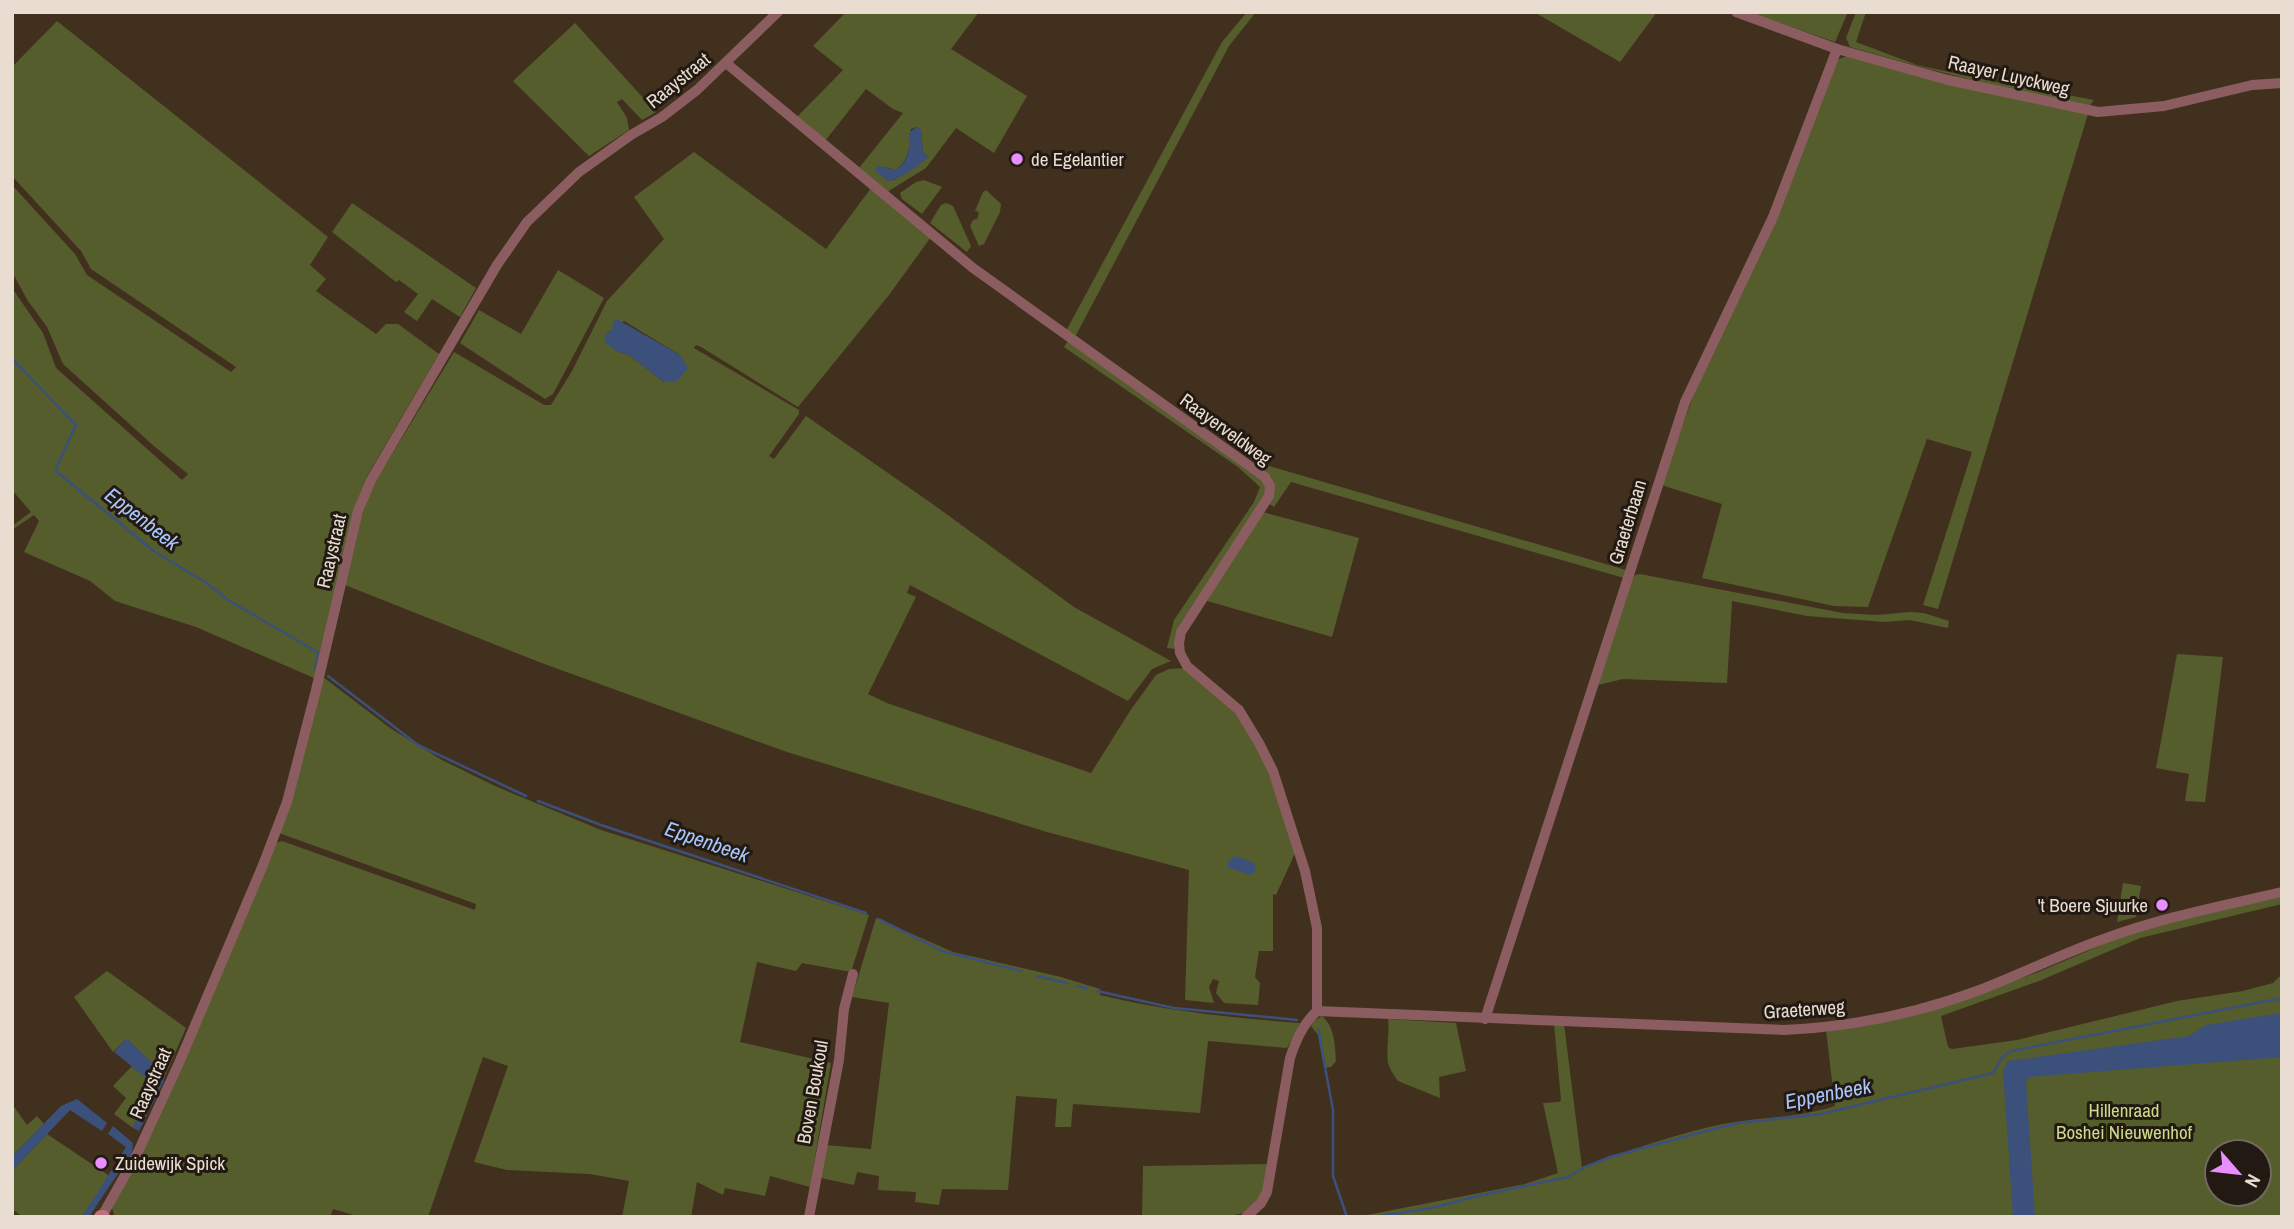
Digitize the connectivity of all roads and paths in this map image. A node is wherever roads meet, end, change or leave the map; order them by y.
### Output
1 (778, 12) edge
2 (1736, 12) edge
3 (1837, 49) junction
4 (726, 63) junction
5 (2282, 83) edge
6 (2282, 892) edge
7 (853, 974) dead end
8 (1313, 1014) junction
9 (1485, 1019) junction
10 (102, 1217) edge
11 (809, 1217) edge
12 (1246, 1217) edge

1 - 4 street, Raaystraat
2 - 3 street, Raayer Luyckweg
3 - 5 street, Raayer Luyckweg
3 - 9 street, Graeterbaan
4 - 8 street, Raayerveldweg
4 - 10 street, Raaystraat
6 - 9 street, Graeterweg
7 - 11 street, Boven Boukoul
8 - 9 street, Graeterweg
8 - 12 street

